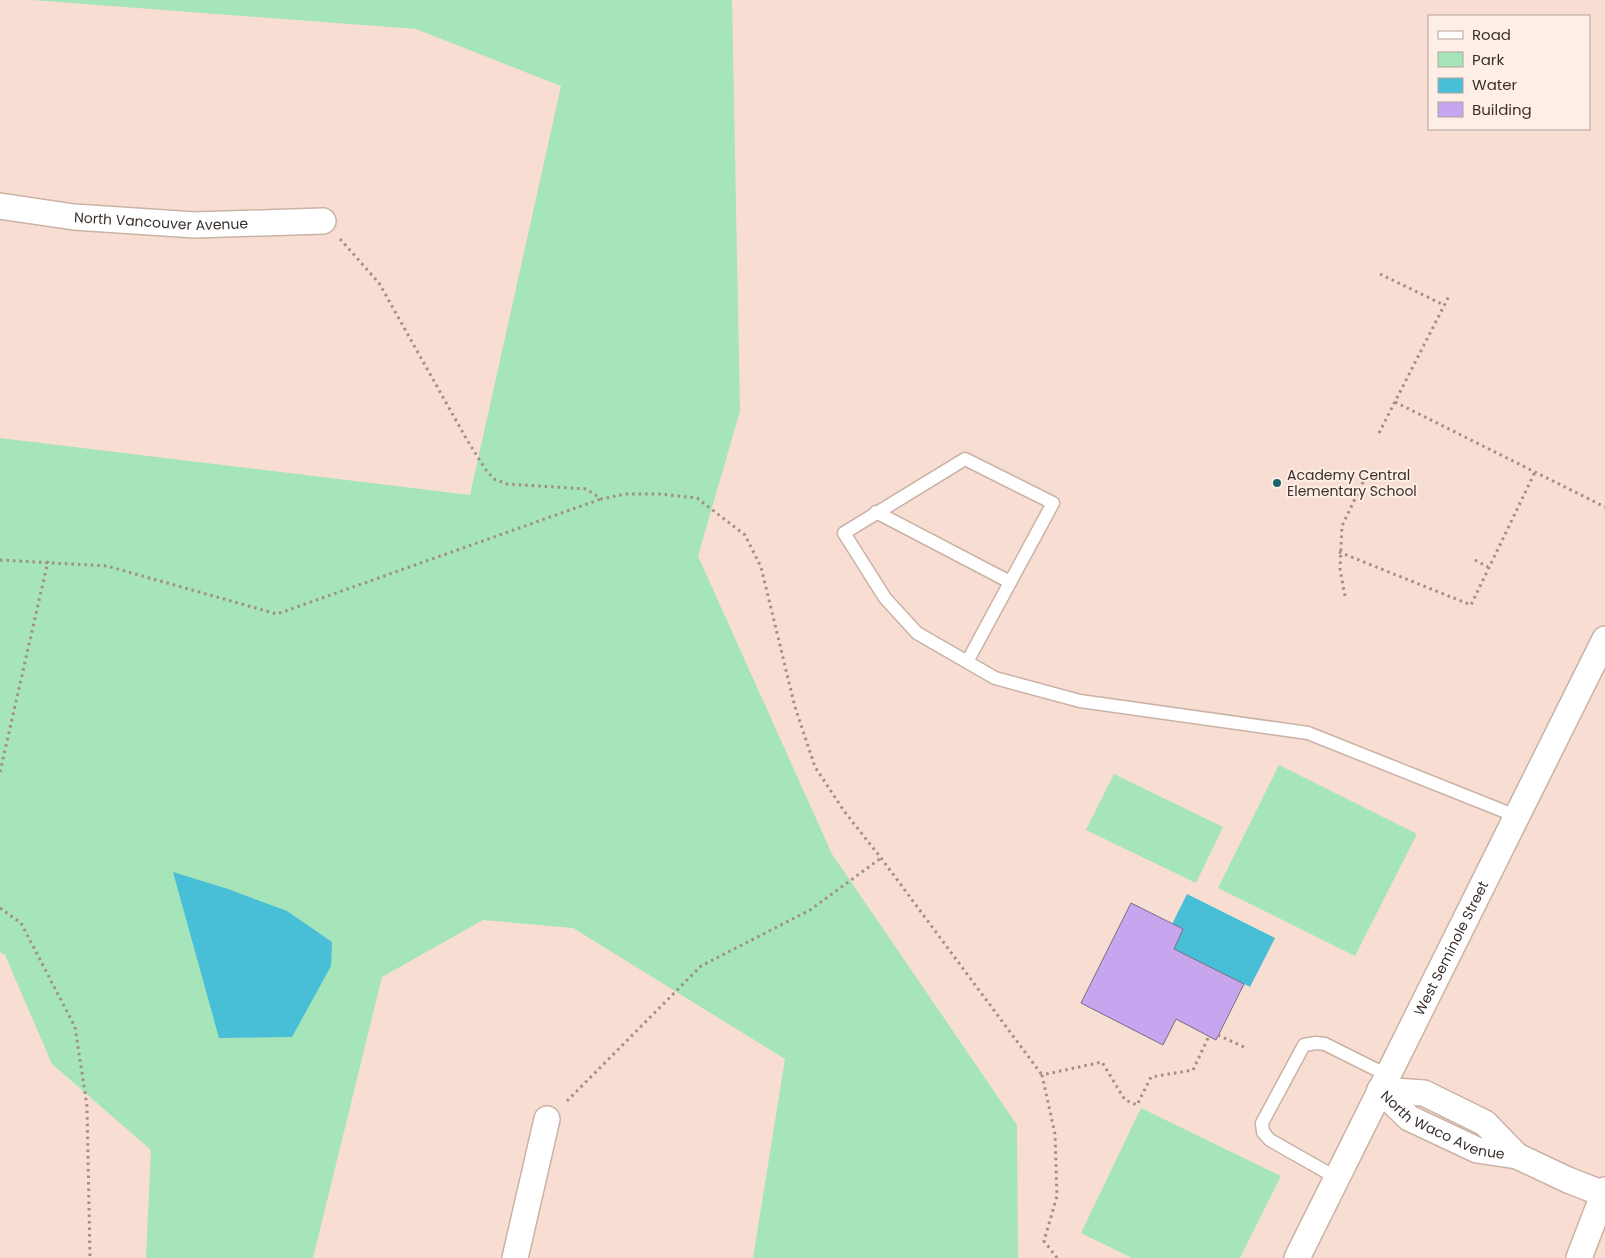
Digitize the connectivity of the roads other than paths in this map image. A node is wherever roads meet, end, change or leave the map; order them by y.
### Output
1 (0, 206) edge
2 (324, 221) road end
3 (876, 512) junction
4 (1010, 582) junction
5 (1605, 639) edge
6 (966, 662) junction
7 (1516, 816) junction
8 (1384, 1082) junction
9 (547, 1119) road end
10 (1337, 1178) junction
11 (1604, 1192) edge
12 (515, 1258) edge
13 (1297, 1258) edge
14 (1579, 1258) edge

1 - 2 street, North Vancouver Avenue
3 - 4 lane
3 - 4 lane
3 - 6 lane
4 - 6 lane
5 - 7 street, West Seminole Street
6 - 7 lane
7 - 8 street, West Seminole Street
8 - 10 street, West Seminole Street
8 - 10 lane
8 - 11 street, North Waco Avenue
9 - 12 street
10 - 13 street, West Seminole Street
11 - 14 street

